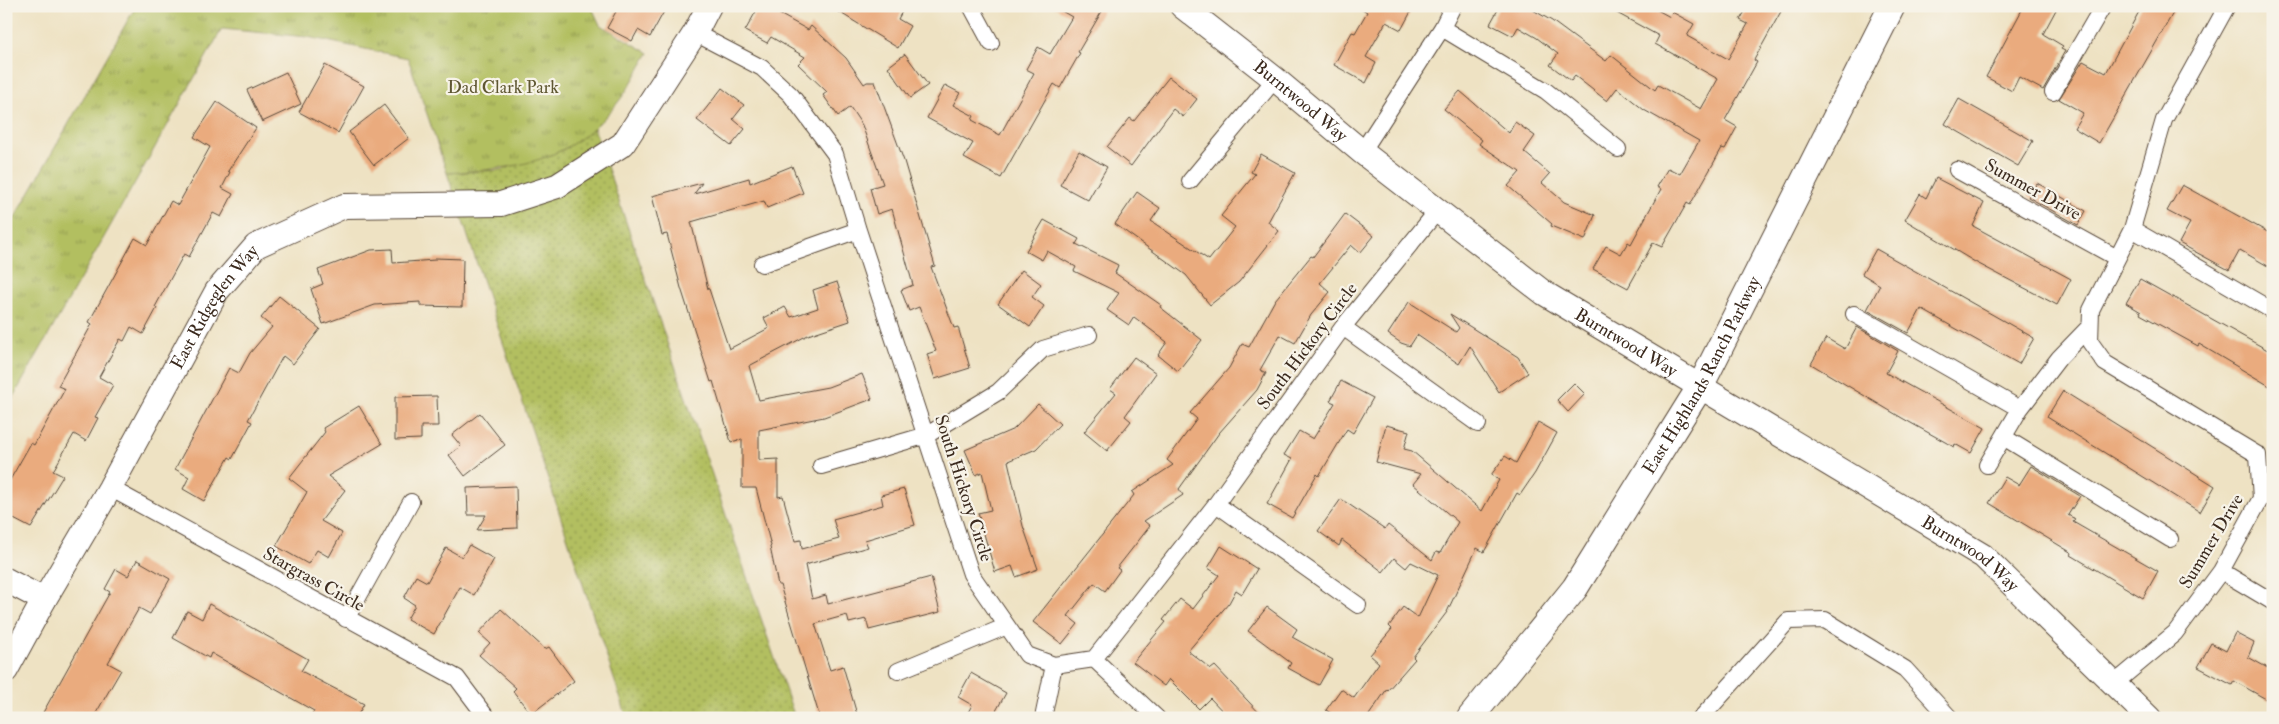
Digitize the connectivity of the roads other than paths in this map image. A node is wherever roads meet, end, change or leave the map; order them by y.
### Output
1 (710, 6) edge
2 (971, 6) edge
3 (1182, 6) edge
4 (1454, 6) edge
5 (1892, 6) edge
6 (2103, 6) edge
7 (2228, 6) edge
8 (1442, 28) junction
9 (695, 33) junction
10 (991, 43) dead end
11 (1275, 79) junction
12 (2053, 92) dead end
13 (1618, 149) dead end
14 (1362, 152) junction
15 (1957, 170) dead end
16 (1190, 181) dead end
17 (1438, 210) junction
18 (2132, 229) junction
19 (858, 230) junction
20 (2117, 258) junction
21 (762, 264) dead end
22 (2273, 311) edge
23 (1854, 314) dead end
24 (2090, 326) junction
25 (1343, 327) junction
26 (1089, 335) dead end
27 (1700, 387) junction
28 (2020, 409) junction
29 (1478, 424) dead end
30 (927, 435) junction
31 (2005, 438) junction
32 (1987, 465) dead end
33 (821, 466) dead end
34 (110, 488) junction
35 (411, 502) dead end
36 (1216, 504) junction
37 (2170, 539) dead end
38 (2221, 571) junction
39 (6, 580) edge
40 (44, 600) junction
41 (2273, 602) edge
42 (1358, 605) dead end
43 (346, 619) junction
44 (1007, 626) junction
45 (1094, 659) junction
46 (1054, 665) junction
47 (6, 670) edge
48 (898, 671) dead end
49 (2115, 683) junction
50 (487, 718) edge
51 (1044, 718) edge
52 (1157, 718) edge
53 (1470, 718) edge
54 (1701, 718) edge
55 (1950, 718) edge
56 (2149, 718) edge

1 - 9 street, East Ridgeglen Way
2 - 10 street
3 - 11 street, Burntwood Way
4 - 8 street
5 - 27 main road, East Highlands Ranch Parkway
6 - 12 street
7 - 18 street, Summer Drive
8 - 13 street
8 - 14 street
9 - 19 street, South Hickory Circle
9 - 34 street, East Ridgeglen Way
11 - 14 street, Burntwood Way
11 - 16 street
14 - 17 street, Burntwood Way
15 - 20 street, Summer Drive
17 - 25 street, South Hickory Circle
17 - 27 street, Burntwood Way
18 - 20 street, Summer Drive
18 - 22 street
19 - 21 street
19 - 30 street, South Hickory Circle
20 - 24 street, Summer Drive
23 - 28 street
24 - 28 street
24 - 38 street, Summer Drive
25 - 29 street
25 - 36 street, South Hickory Circle
26 - 30 street
27 - 49 street, Burntwood Way
27 - 53 main road, East Highlands Ranch Parkway
28 - 31 street
30 - 33 street
30 - 44 street, South Hickory Circle
31 - 32 street
31 - 37 street, Summer Drive
34 - 40 street, East Ridgeglen Way
34 - 43 street, Stargrass Circle
35 - 43 street
36 - 42 street
36 - 45 street, South Hickory Circle
38 - 41 street
38 - 49 street, Summer Drive
39 - 40 street
40 - 47 street, East Ridgeglen Way
43 - 50 street, Stargrass Circle
44 - 46 street, South Hickory Circle
44 - 48 street
45 - 46 street, South Hickory Circle
45 - 52 street
46 - 51 street
49 - 56 street, Burntwood Way
54 - 55 street

